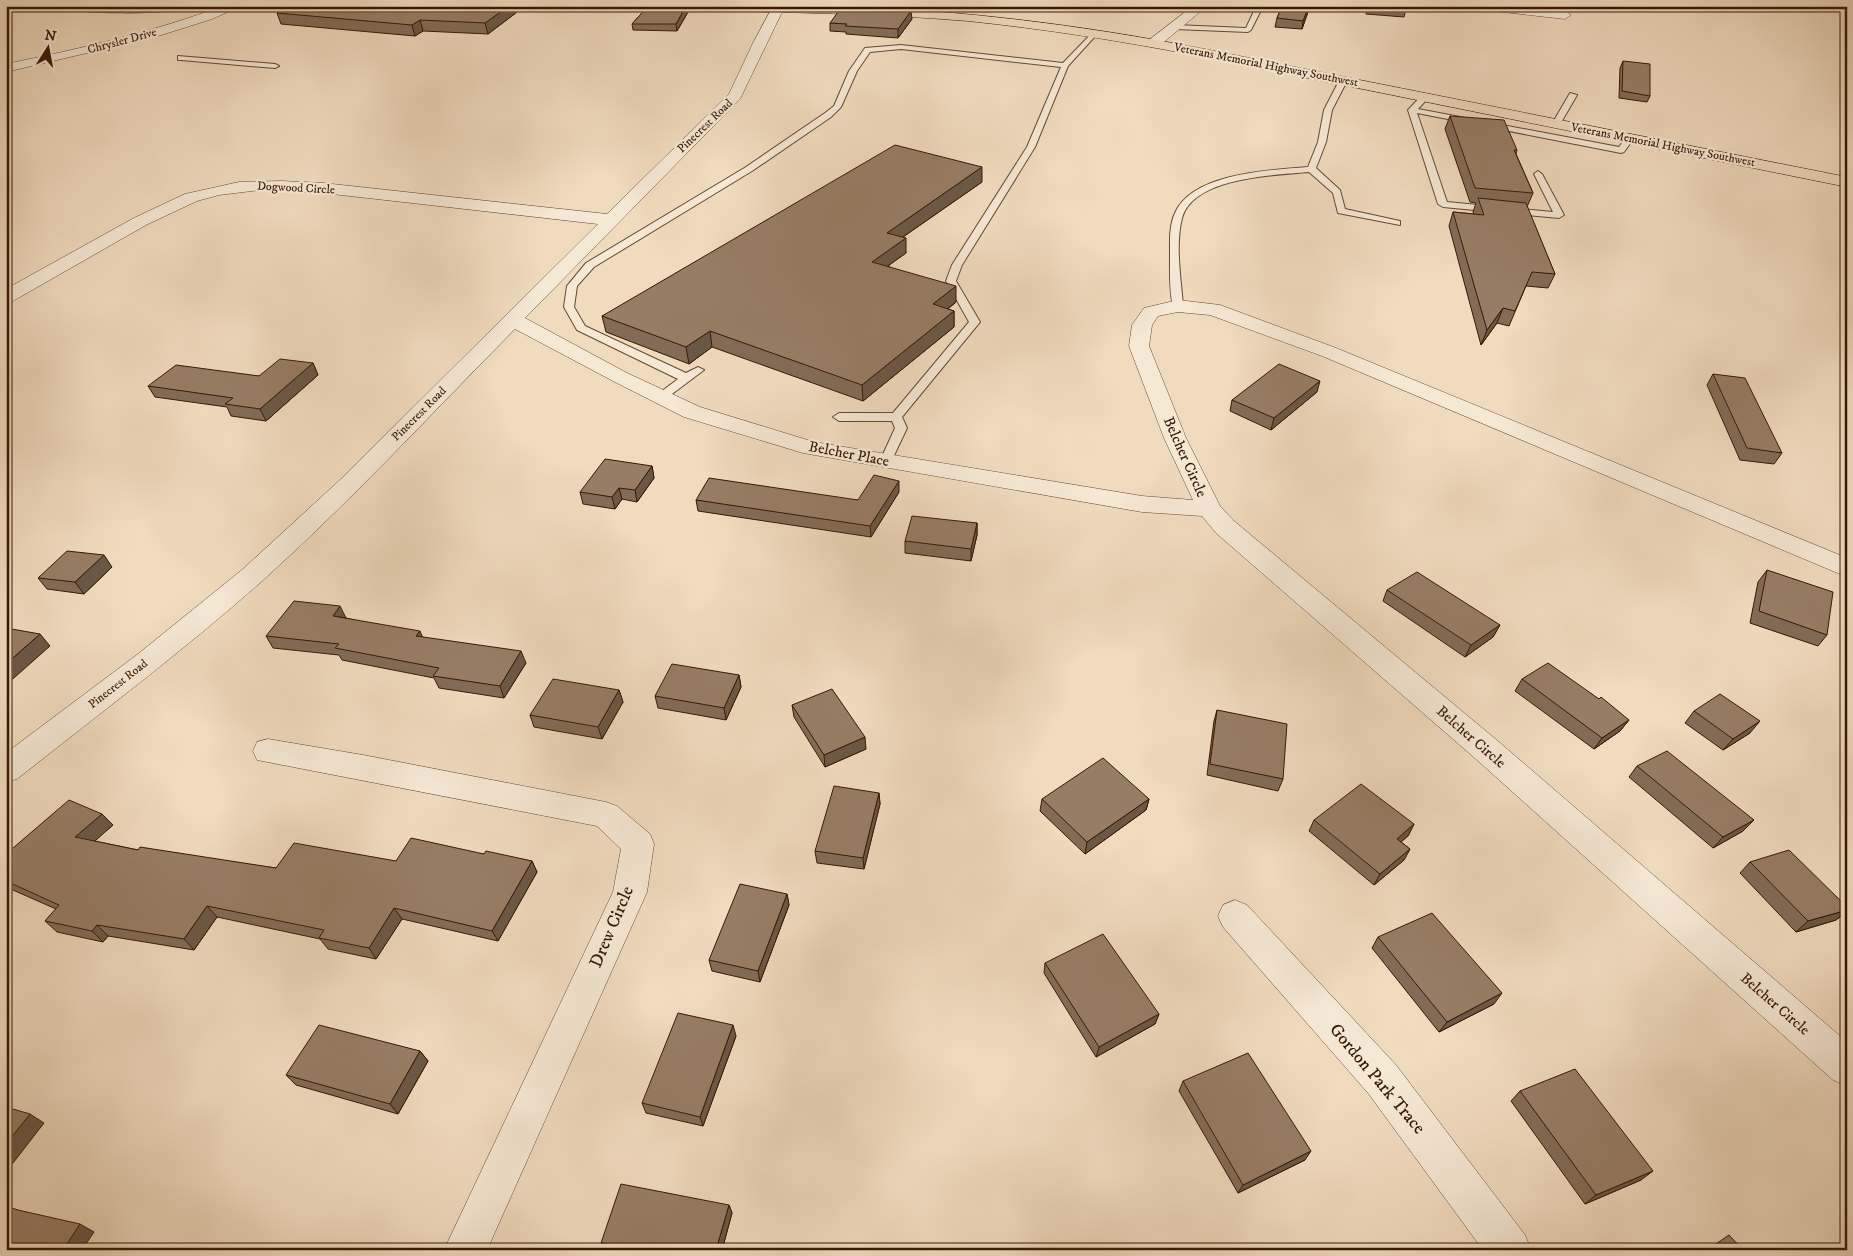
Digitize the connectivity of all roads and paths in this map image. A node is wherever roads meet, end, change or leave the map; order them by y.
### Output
1 (59, 6) edge
2 (189, 6) edge
3 (235, 6) edge
4 (677, 6) edge
5 (945, 6) edge
6 (1202, 6) edge
7 (1224, 6) edge
8 (1486, 6) edge
9 (773, 8) edge
10 (896, 9) edge
11 (931, 14) junction
12 (1565, 15) dead end
13 (1175, 27) junction
14 (1095, 33) junction
15 (1154, 43) junction
16 (181, 58) dead end
17 (1065, 65) junction
18 (275, 66) dead end
19 (6, 68) edge
20 (1343, 81) junction
21 (1573, 95) dead end
22 (1425, 97) junction
23 (1412, 110) junction
24 (1506, 114) junction
25 (1556, 124) junction
26 (1498, 126) junction
27 (1630, 138) junction
28 (1311, 169) junction
29 (1538, 174) dead end
30 (1847, 182) edge
31 (611, 220) junction
32 (1397, 223) dead end
33 (6, 297) edge
34 (1178, 306) junction
35 (514, 320) junction
36 (698, 370) dead end
37 (686, 378) junction
38 (660, 397) junction
39 (839, 417) dead end
40 (896, 417) junction
41 (886, 461) junction
42 (1209, 508) junction
43 (1847, 568) edge
44 (268, 751) dead end
45 (6, 770) edge
46 (1235, 916) dead end
47 (1847, 1066) edge
48 (465, 1250) edge
49 (1510, 1250) edge

1 - 2 lane
3 - 19 street, Chrysler Drive
4 - 9 main road, Veterans Memorial Highway Southwest
5 - 11 street
6 - 13 street
7 - 13 lane
8 - 12 street
9 - 10 main road, Veterans Memorial Highway Southwest
9 - 31 street, Pinecrest Road
10 - 11 main road, Veterans Memorial Highway Southwest
11 - 14 main road, Veterans Memorial Highway Southwest
13 - 15 street
14 - 15 main road, Veterans Memorial Highway Southwest
14 - 17 lane
15 - 20 main road, Veterans Memorial Highway Southwest
16 - 18 lane
17 - 37 lane
17 - 40 lane
20 - 22 main road, Veterans Memorial Highway Southwest
20 - 28 lane
21 - 25 lane
22 - 23 lane
22 - 24 main road, Veterans Memorial Highway Southwest
23 - 26 lane
23 - 29 lane
24 - 25 main road, Veterans Memorial Highway Southwest
24 - 26 lane
25 - 27 main road, Veterans Memorial Highway Southwest
26 - 27 lane
27 - 30 main road, Veterans Memorial Highway Southwest
28 - 32 lane
28 - 34 lane
31 - 33 street, Dogwood Circle
31 - 35 street, Pinecrest Road
34 - 42 street, Belcher Circle
34 - 43 street, Belcher Circle
35 - 38 street, Belcher Place
35 - 45 street, Pinecrest Road
36 - 37 lane
37 - 38 lane
38 - 41 street, Belcher Place
39 - 40 lane
40 - 41 lane
41 - 42 street, Belcher Place
42 - 47 street, Belcher Circle
44 - 48 street, Drew Circle
46 - 49 street, Gordon Park Trace

